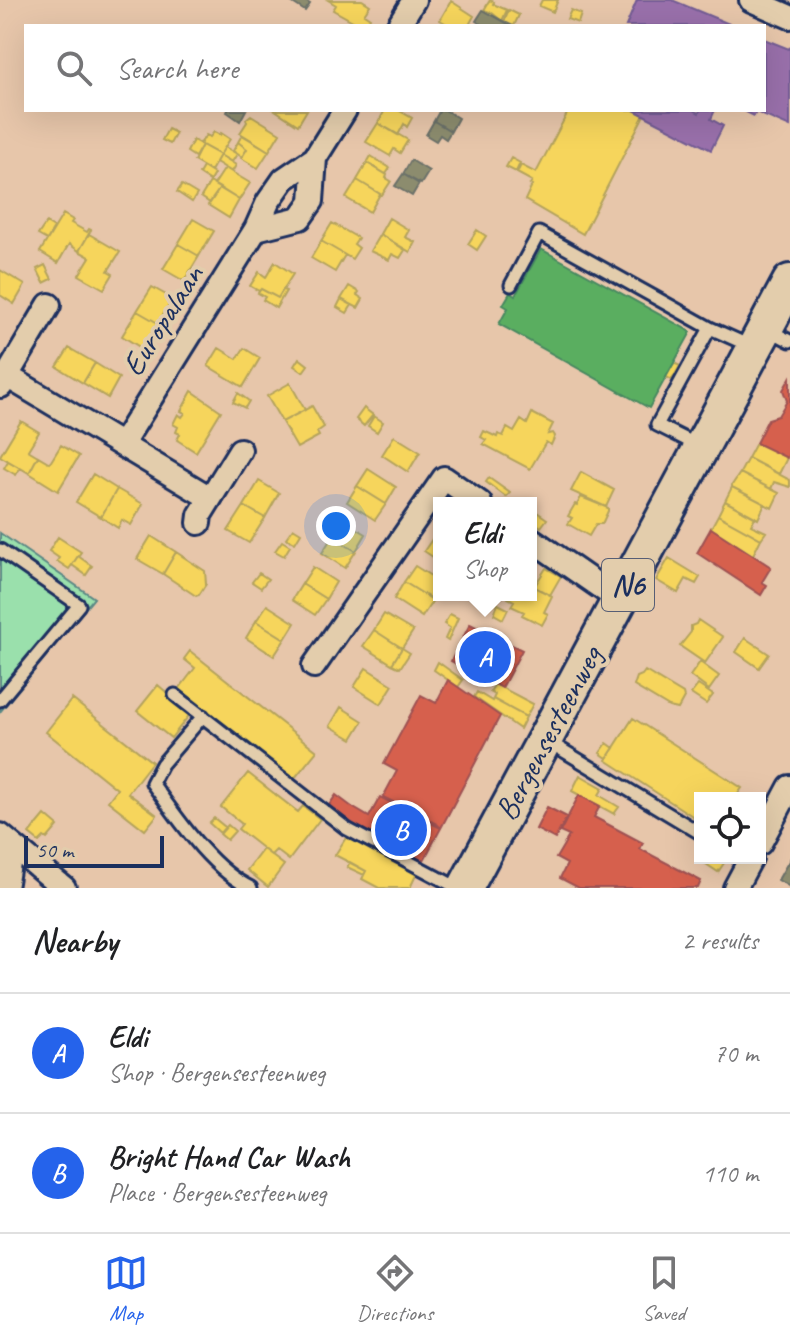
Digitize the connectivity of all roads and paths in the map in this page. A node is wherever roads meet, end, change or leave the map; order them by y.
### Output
1 (414, 0) edge
2 (751, 0) edge
3 (790, 17) edge
4 (399, 24) edge
5 (344, 112) edge
6 (315, 158) junction
7 (256, 229) junction
8 (790, 282) edge
9 (511, 285) dead end
10 (49, 305) dead end
11 (710, 328) junction
12 (770, 339) edge
13 (4, 381) edge
14 (122, 444) junction
15 (702, 447) junction
16 (240, 450) dead end
17 (471, 497) edge
18 (210, 498) junction
19 (199, 523) dead end
20 (537, 543) edge
21 (0, 550) edge
22 (619, 600) junction
23 (314, 666) dead end
24 (4, 686) edge
25 (175, 695) dead end
26 (0, 700) edge
27 (203, 716) junction
28 (545, 740) junction
29 (790, 787) edge
30 (694, 829) edge
31 (766, 832) edge
32 (6, 840) edge
33 (748, 864) edge
34 (5, 888) edge
35 (64, 888) edge
36 (251, 888) edge
37 (458, 888) edge
38 (465, 888) edge
39 (735, 888) edge

1 - 4 street
2 - 3 street
5 - 6 street, Europalaan
6 - 7 street, Europalaan
6 - 7 street, Europalaan
7 - 14 street, Europalaan
8 - 12 main road, Bergensesteenweg / N6
9 - 11 lane
10 - 13 street
11 - 12 lane
11 - 15 lane
12 - 15 main road, Bergensesteenweg / N6
13 - 14 street
14 - 18 street
15 - 22 main road, Bergensesteenweg / N6
16 - 18 street
17 - 23 street
18 - 19 street
20 - 22 street
21 - 24 lane
22 - 28 main road, Bergensesteenweg / N6
24 - 26 lane
25 - 27 lane
27 - 36 lane
27 - 37 lane
28 - 30 lane
28 - 38 main road, Bergensesteenweg / N6
29 - 31 street
32 - 34 street
32 - 35 street
33 - 39 street

